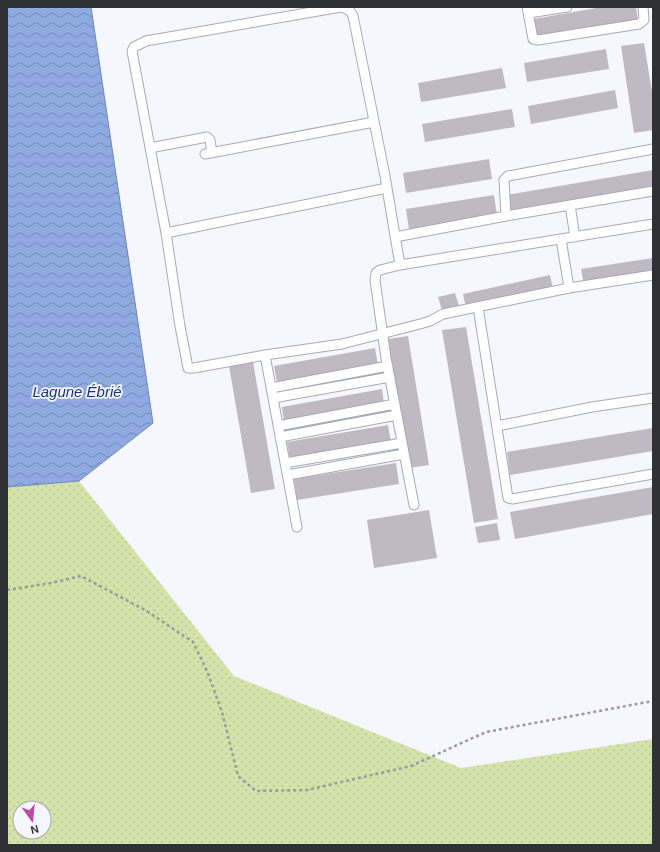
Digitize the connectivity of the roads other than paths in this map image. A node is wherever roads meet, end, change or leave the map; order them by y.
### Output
1 (342, 7) edge
2 (567, 7) edge
3 (643, 7) edge
4 (528, 10) edge
5 (374, 122) junction
6 (150, 148) junction
7 (653, 149) edge
8 (387, 188) junction
9 (653, 191) edge
10 (570, 204) junction
11 (506, 216) junction
12 (653, 224) edge
13 (166, 233) junction
14 (395, 236) junction
15 (575, 237) junction
16 (561, 239) junction
17 (400, 266) junction
18 (653, 275) edge
19 (570, 288) junction
20 (478, 307) junction
21 (383, 334) junction
22 (265, 355) junction
23 (388, 366) junction
24 (390, 377) junction
25 (271, 388) junction
26 (273, 398) junction
27 (653, 398) edge
28 (395, 404) junction
29 (397, 415) junction
30 (278, 426) junction
31 (497, 426) junction
32 (280, 437) junction
33 (402, 443) junction
34 (404, 454) junction
35 (285, 463) junction
36 (653, 474) edge
37 (288, 475) junction
38 (414, 505) dead end
39 (297, 527) dead end

1 - 5 lane
1 - 6 lane
2 - 4 lane
3 - 4 lane
5 - 6 lane
5 - 8 lane
6 - 13 lane
7 - 11 lane
8 - 13 lane
8 - 14 lane
9 - 10 lane
10 - 11 lane
10 - 15 lane
11 - 14 lane
12 - 15 lane
13 - 22 lane
14 - 17 lane
15 - 16 lane
16 - 17 lane
16 - 19 lane
17 - 21 lane
18 - 19 lane
19 - 20 lane
20 - 21 lane
20 - 31 lane
21 - 22 lane
21 - 23 lane
22 - 25 lane
23 - 24 lane
23 - 25 lane
24 - 26 lane
24 - 28 lane
25 - 26 lane
26 - 30 lane
27 - 31 lane
28 - 29 lane
28 - 30 lane
29 - 32 lane
29 - 33 lane
30 - 32 lane
31 - 36 lane
32 - 35 lane
33 - 34 lane
33 - 35 lane
34 - 37 lane
34 - 38 lane
35 - 37 lane
37 - 39 lane

